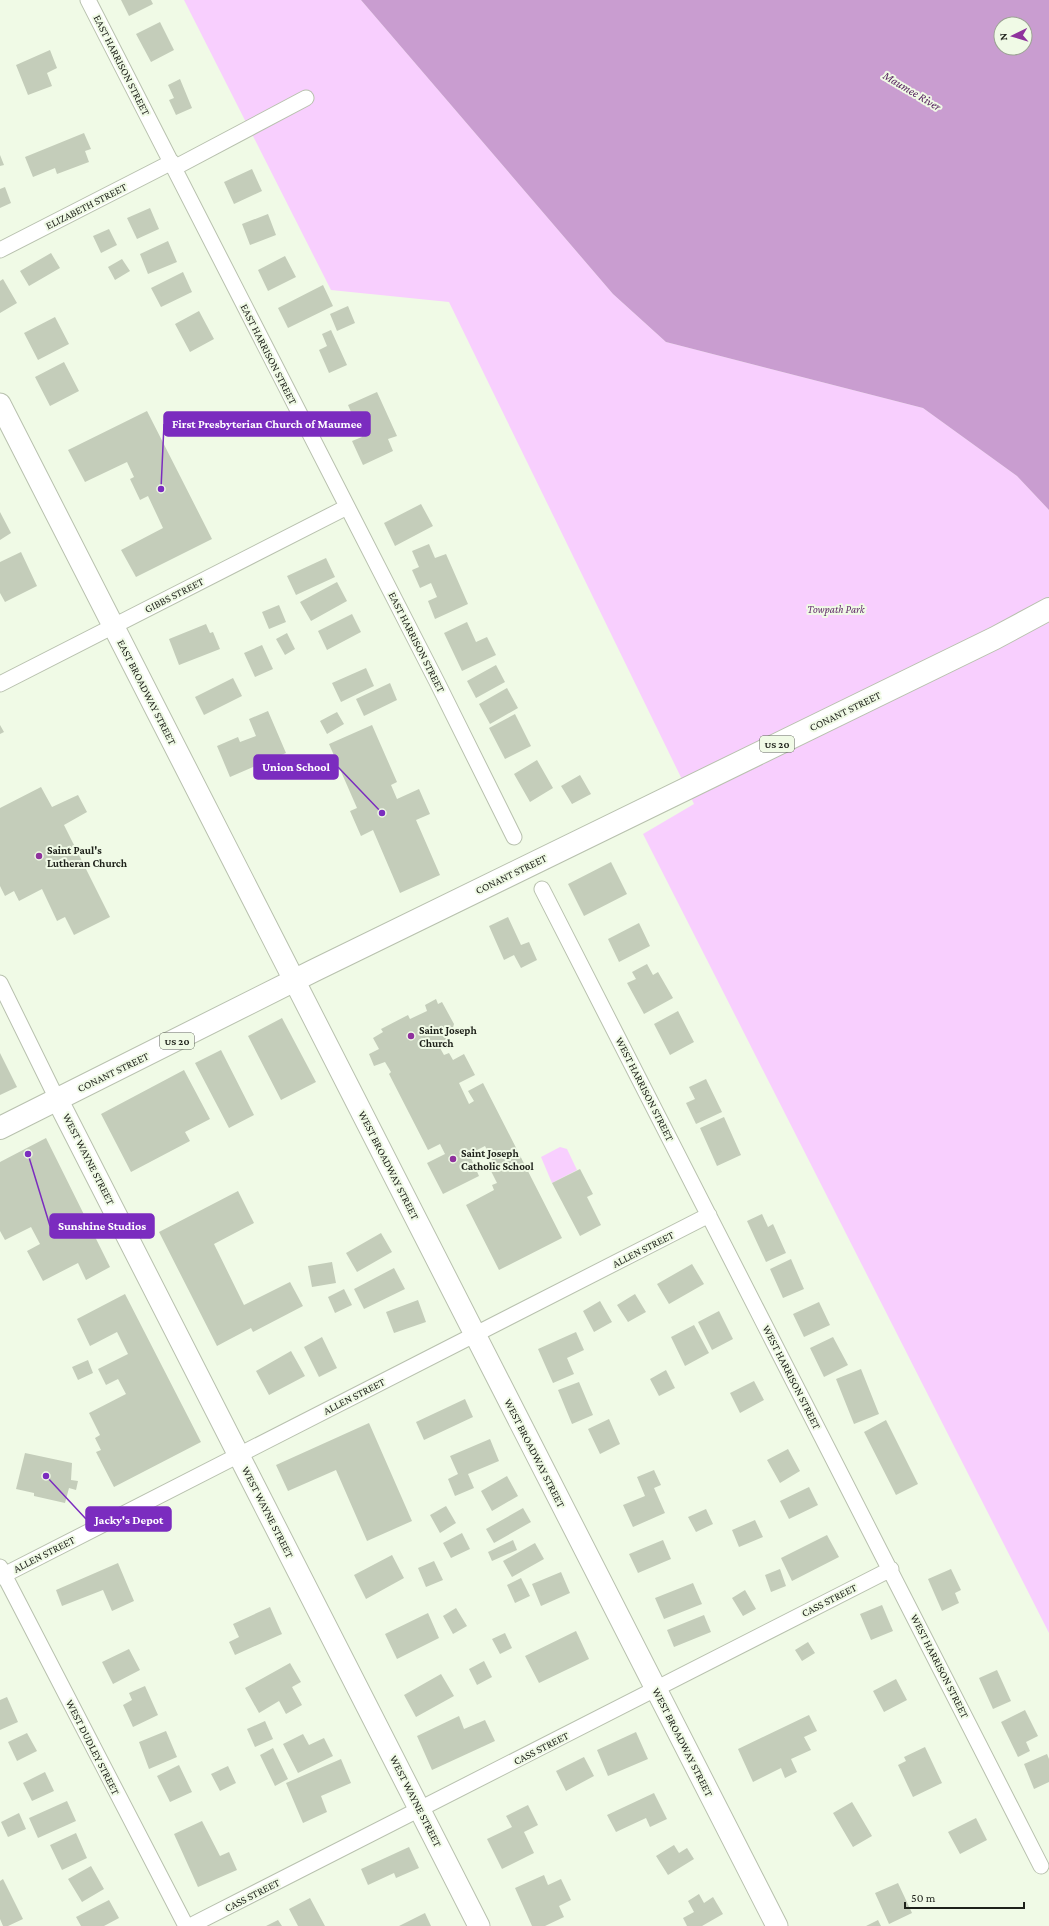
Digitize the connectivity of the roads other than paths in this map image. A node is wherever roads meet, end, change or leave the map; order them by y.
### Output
1 (88, 0) edge
2 (306, 98) dead end
3 (173, 165) junction
4 (0, 250) edge
5 (0, 404) edge
6 (347, 507) junction
7 (1049, 609) edge
8 (113, 626) junction
9 (0, 684) edge
10 (514, 837) dead end
11 (542, 889) dead end
12 (295, 980) junction
13 (0, 983) edge
14 (57, 1099) junction
15 (0, 1128) edge
16 (709, 1214) junction
17 (475, 1335) junction
18 (240, 1456) junction
19 (891, 1569) junction
20 (1, 1573) edge
21 (656, 1688) junction
22 (420, 1809) junction
23 (1041, 1866) dead end
24 (186, 1926) edge
25 (190, 1926) edge
26 (479, 1926) edge
27 (777, 1926) edge

1 - 3 street, EAST HARRISON STREET
2 - 3 street, ELIZABETH STREET
3 - 4 street, ELIZABETH STREET
3 - 6 street, EAST HARRISON STREET
5 - 8 street, EAST BROADWAY STREET
6 - 8 street, GIBBS STREET
6 - 10 street, EAST HARRISON STREET
7 - 12 main road, CONANT STREET / US 20
8 - 9 street, GIBBS STREET
8 - 12 street, EAST BROADWAY STREET
11 - 16 street, WEST HARRISON STREET
12 - 14 main road, CONANT STREET / US 20
12 - 17 street, WEST BROADWAY STREET
13 - 14 street
14 - 15 main road, CONANT STREET / US 20
14 - 18 street, WEST WAYNE STREET
16 - 17 street, ALLEN STREET
16 - 19 street, WEST HARRISON STREET
17 - 18 street, ALLEN STREET
17 - 21 street, WEST BROADWAY STREET
18 - 20 street, ALLEN STREET
18 - 22 street, WEST WAYNE STREET
19 - 21 street, CASS STREET
19 - 23 street, WEST HARRISON STREET
20 - 24 street, WEST DUDLEY STREET
21 - 22 street, CASS STREET
21 - 27 street, WEST BROADWAY STREET
22 - 25 street, CASS STREET
22 - 26 street, WEST WAYNE STREET

